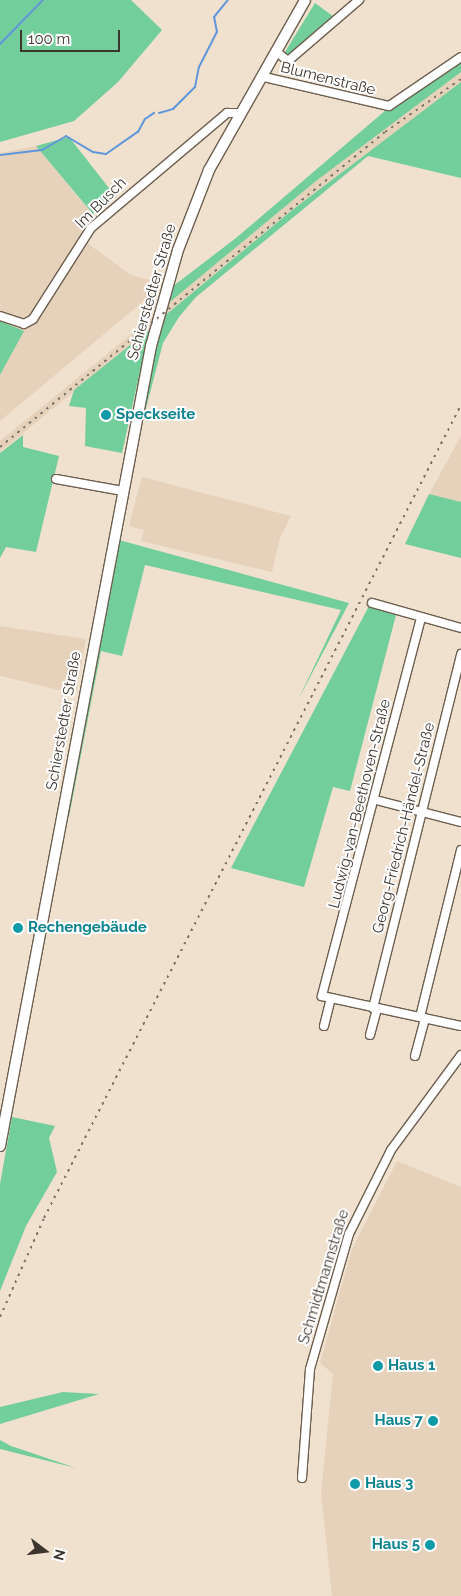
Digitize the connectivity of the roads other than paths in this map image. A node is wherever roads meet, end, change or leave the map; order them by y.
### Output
1 (305, 0) edge
2 (359, 0) edge
3 (278, 53) junction
4 (461, 57) edge
5 (264, 77) junction
6 (241, 112) junction
7 (0, 316) edge
8 (56, 480) dead end
9 (123, 491) junction
10 (372, 603) dead end
11 (421, 618) junction
12 (461, 628) edge
13 (461, 654) edge
14 (376, 800) junction
15 (423, 812) junction
16 (461, 822) edge
17 (461, 850) edge
18 (331, 998) junction
19 (375, 1008) junction
20 (423, 1018) junction
21 (324, 1026) dead end
22 (461, 1026) edge
23 (370, 1035) dead end
24 (461, 1055) edge
25 (415, 1056) dead end
26 (0, 1146) edge
27 (302, 1478) dead end

1 - 3 street, Schierstedter Straße
2 - 3 street
3 - 5 street, Schierstedter Straße
4 - 5 street, Blumenstraße
5 - 6 street, Schierstedter Straße
6 - 7 street, Im Busch
6 - 9 street, Schierstedter Straße
8 - 9 street
9 - 26 street, Schierstedter Straße
10 - 11 street
11 - 12 street
11 - 14 street, Ludwig-van-Beethoven-Straße
13 - 15 street, Georg-Friedrich-Händel-Straße
14 - 15 street
14 - 18 street, Ludwig-van-Beethoven-Straße
15 - 16 street
15 - 19 street, Georg-Friedrich-Händel-Straße
17 - 20 street
18 - 19 street
18 - 21 street
19 - 20 street
19 - 23 street, Georg-Friedrich-Händel-Straße
20 - 22 street
20 - 25 street
24 - 27 street, Schmidtmannstraße

